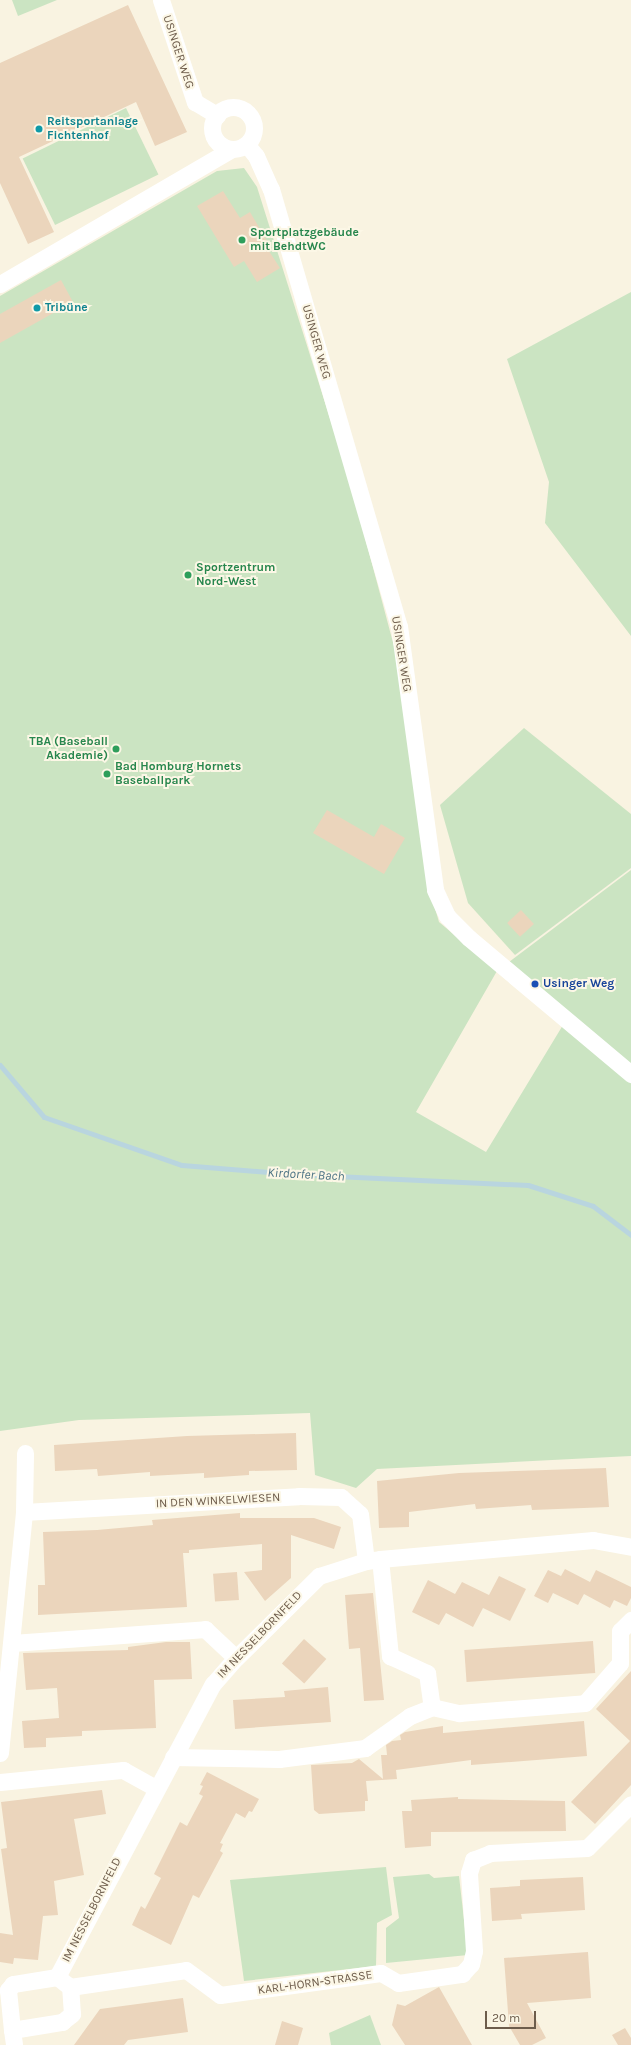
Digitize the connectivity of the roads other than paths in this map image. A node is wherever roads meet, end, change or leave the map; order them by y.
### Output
1 (161, 0) edge
2 (217, 115) junction
3 (247, 145) junction
4 (230, 150) junction
5 (0, 284) edge
6 (631, 1074) edge
7 (25, 1453) dead end
8 (24, 1512) junction
9 (631, 1547) edge
10 (373, 1560) junction
11 (631, 1620) edge
12 (12, 1643) junction
13 (236, 1658) junction
14 (432, 1708) junction
15 (0, 1753) edge
16 (173, 1756) junction
17 (0, 1782) edge
18 (156, 1788) junction
19 (631, 1804) edge
20 (64, 1982) junction
21 (13, 2037) edge

1 - 2 street, USINGER WEG
2 - 3 street
2 - 4 street
3 - 4 street
3 - 6 street, USINGER WEG
4 - 5 street
7 - 8 street
8 - 10 street, IN DEN WINKELWIESEN
8 - 12 street
9 - 10 street, IM NESSELBORNFELD
10 - 13 street, IM NESSELBORNFELD
10 - 14 street, IN DEN WINKELWIESEN
11 - 14 street
12 - 13 street
12 - 15 street
13 - 16 street, IM NESSELBORNFELD
14 - 16 street
16 - 18 street, IM NESSELBORNFELD
17 - 18 street
18 - 20 street, IM NESSELBORNFELD
19 - 20 street, KARL-HORN-STRASSE
20 - 21 street, KARL-HORN-STRASSE
20 - 21 street, KARL-HORN-STRASSE

